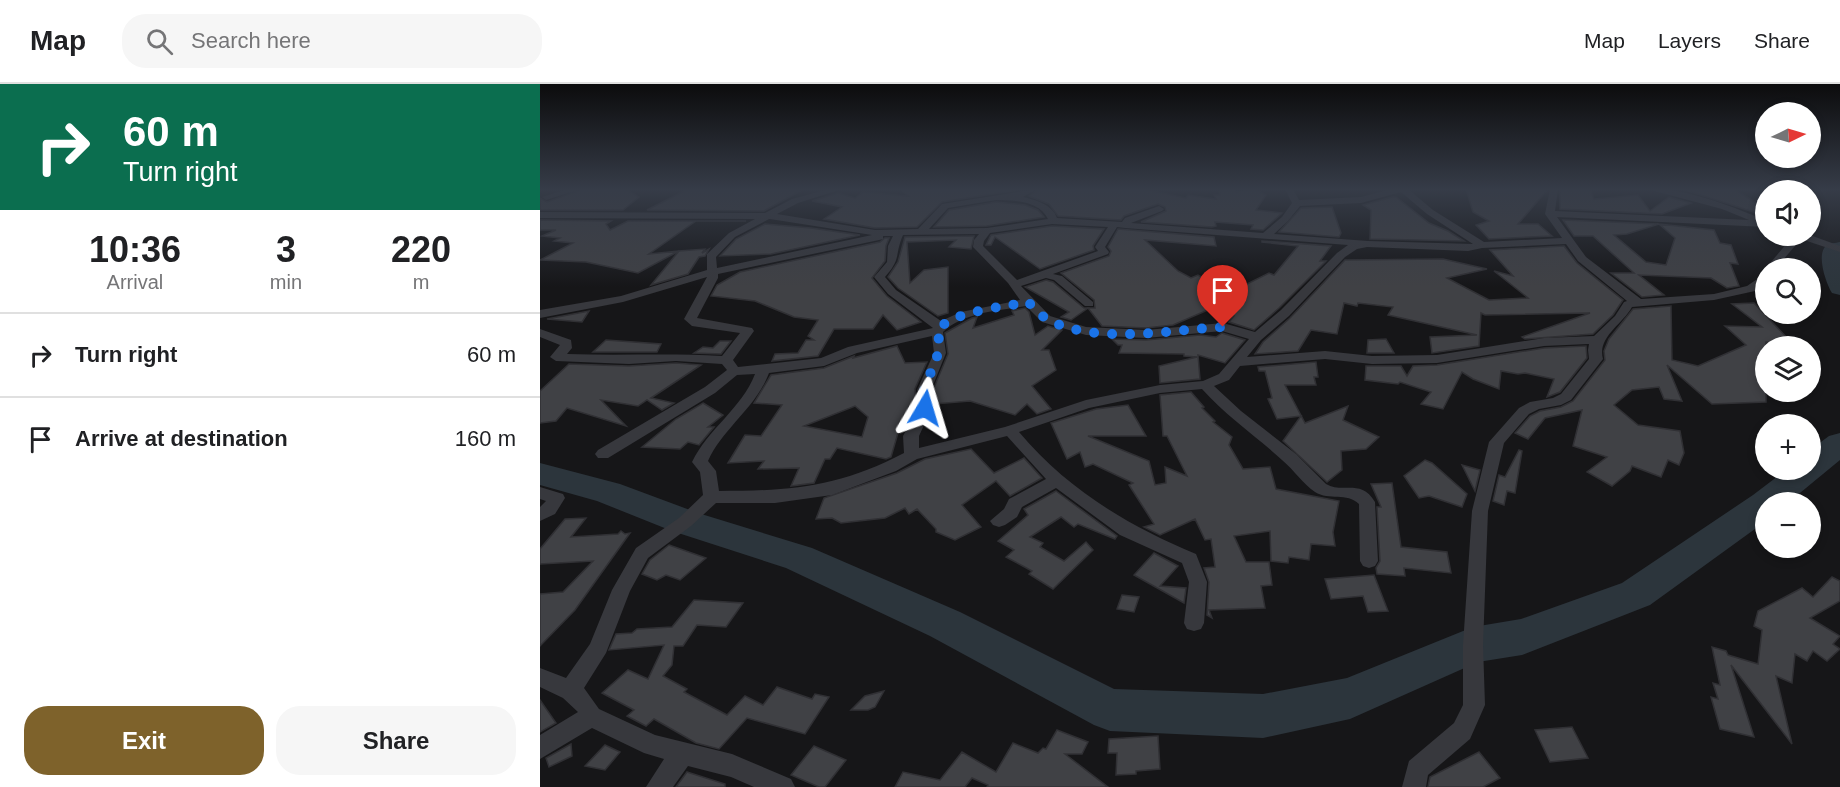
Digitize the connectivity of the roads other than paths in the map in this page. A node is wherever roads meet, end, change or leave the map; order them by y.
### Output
1 (758, 222) edge
2 (803, 222) edge
3 (930, 222) edge
4 (1047, 222) edge
5 (1066, 222) edge
6 (1125, 222) edge
7 (1282, 222) edge
8 (1445, 222) edge
9 (1556, 222) edge
10 (1719, 222) edge
11 (1755, 223) edge
12 (1119, 225) junction
13 (987, 231) junction
14 (921, 232) junction
15 (899, 233) junction
16 (1265, 236) junction
17 (1570, 241) junction
18 (1821, 242) edge
19 (1368, 244) junction
20 (1482, 245) junction
21 (1791, 246) edge
22 (1840, 249) edge
23 (1780, 258) edge
24 (712, 272) junction
25 (1045, 275) junction
26 (1014, 285) junction
27 (1755, 286) edge
28 (1028, 302) junction
29 (1638, 302) junction
30 (1089, 304) dead end
31 (540, 314) edge
32 (939, 328) junction
33 (540, 333) edge
34 (1257, 337) junction
35 (1598, 340) junction
36 (1238, 362) junction
37 (730, 366) junction
38 (763, 370) junction
39 (1205, 385) junction
40 (1010, 430) junction
41 (603, 454) dead end
42 (912, 455) junction
43 (1058, 480) junction
44 (540, 493) edge
45 (712, 497) junction
46 (540, 515) edge
47 (999, 520) dead end
48 (1369, 561) dead end
49 (1194, 624) dead end
50 (540, 677) edge
51 (571, 689) junction
52 (591, 716) junction
53 (540, 747) edge
54 (683, 753) junction
55 (657, 787) edge
56 (783, 787) edge
57 (1414, 787) edge

1 - 24 street
2 - 15 street
3 - 14 street
4 - 13 street
5 - 12 street
6 - 12 street
7 - 16 street
8 - 20 street
9 - 17 street
10 - 11 street
12 - 16 street
12 - 25 street
13 - 14 street
13 - 26 street
14 - 15 street
15 - 24 street
15 - 32 street
16 - 19 street
17 - 20 street
17 - 29 street
18 - 22 street
19 - 20 street
19 - 34 street
21 - 23 street
24 - 31 street
24 - 37 street
25 - 26 street
25 - 30 street
26 - 28 street
27 - 29 street
28 - 32 street
28 - 34 street
29 - 35 street
32 - 38 street
32 - 42 street
33 - 37 street
34 - 36 street
35 - 36 street
35 - 57 street
36 - 39 street
37 - 38 street
37 - 41 street
38 - 45 street
39 - 40 street
39 - 48 street
40 - 42 street
40 - 43 street
42 - 45 street
43 - 47 street
43 - 49 street
44 - 46 street
45 - 51 street
50 - 51 street
51 - 52 street
52 - 53 street
52 - 54 street
54 - 55 street
54 - 56 street

